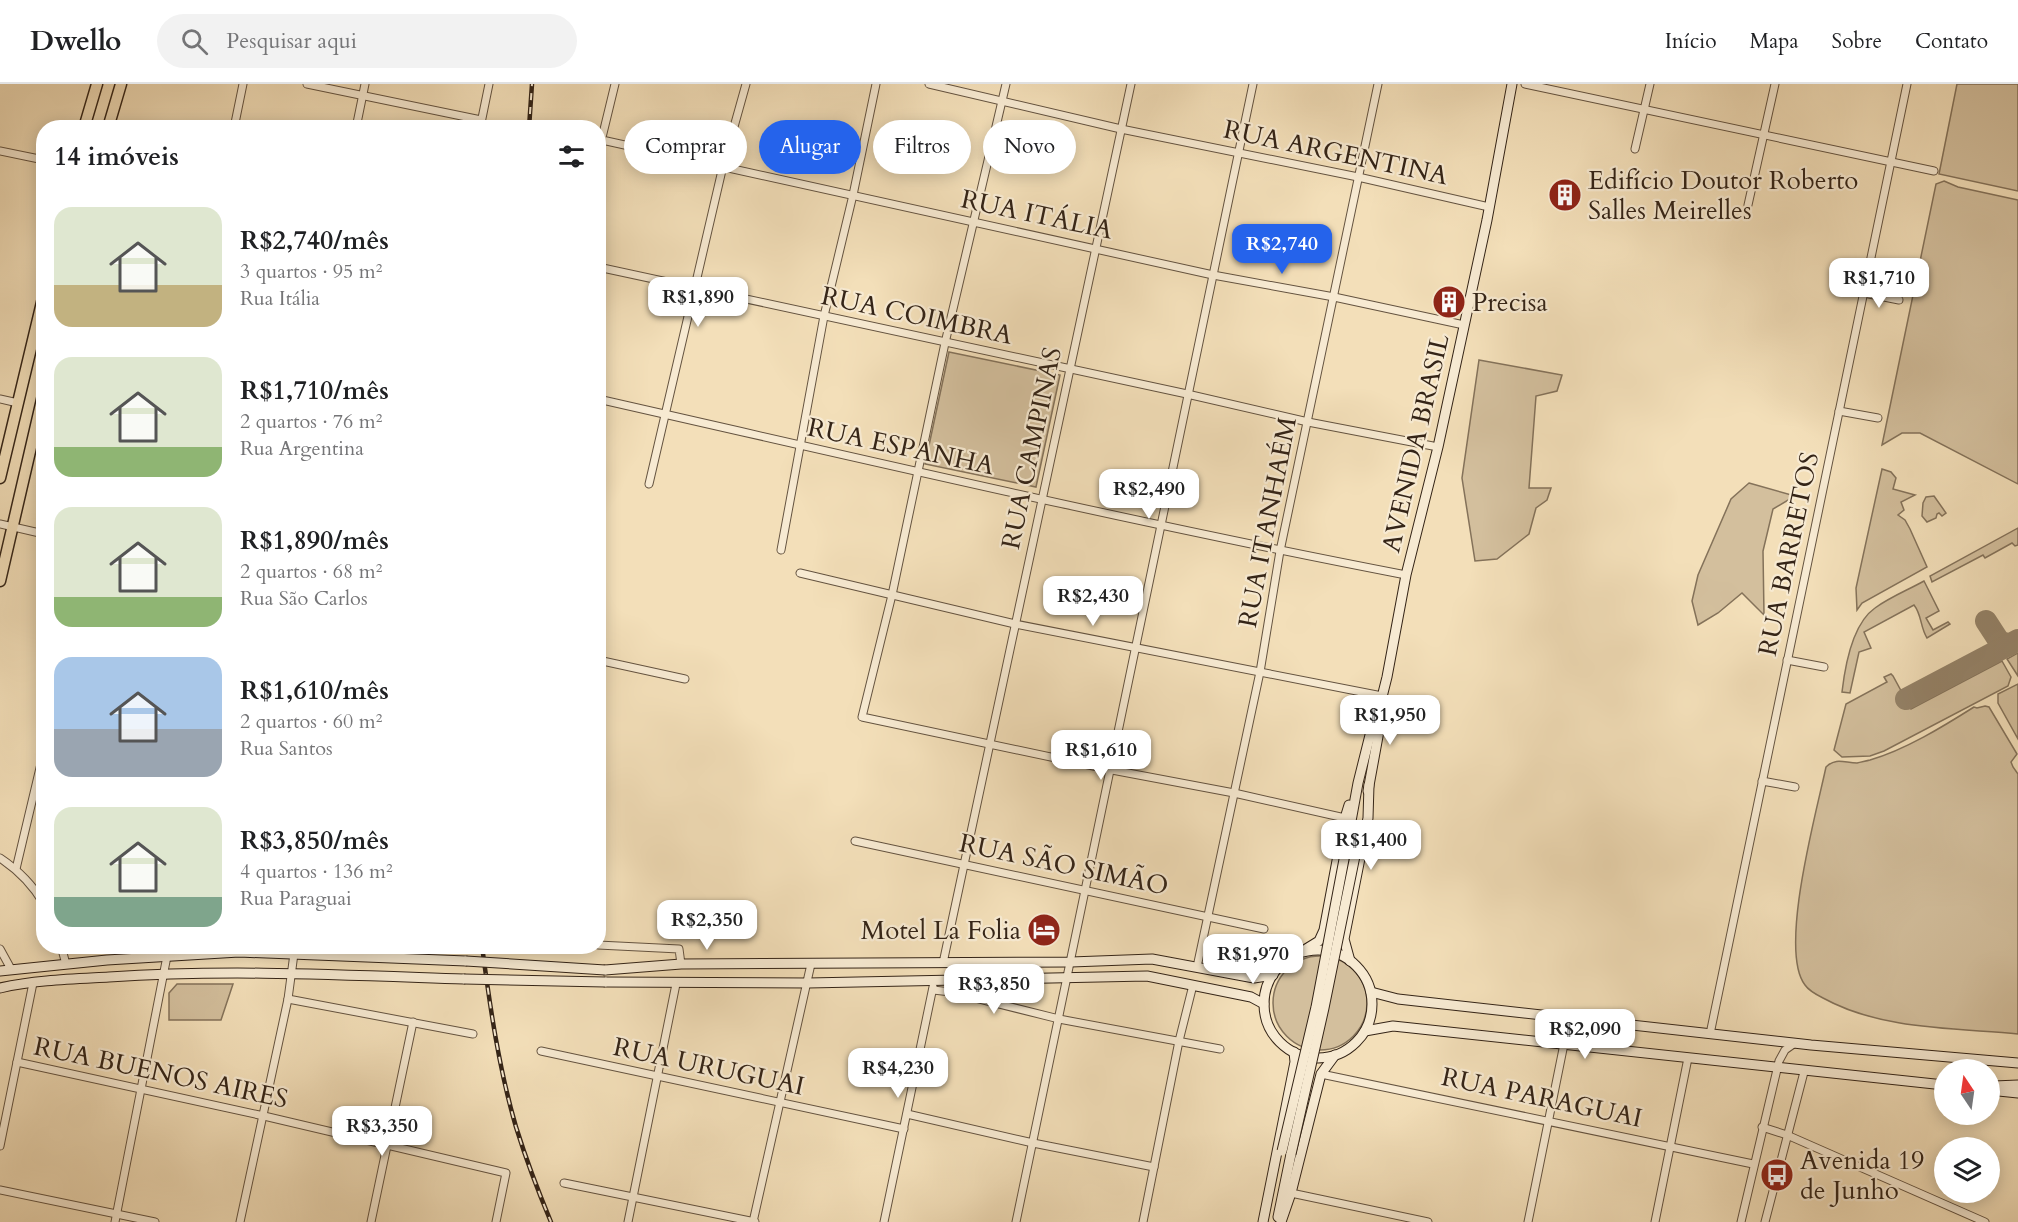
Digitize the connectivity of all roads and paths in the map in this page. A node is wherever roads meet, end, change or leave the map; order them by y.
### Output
1 (97, 84) edge
2 (122, 84) edge
3 (243, 84) edge
4 (307, 84) edge
5 (365, 84) edge
6 (489, 84) edge
7 (615, 84) edge
8 (746, 84) edge
9 (876, 84) edge
10 (929, 84) edge
11 (1006, 84) edge
12 (1131, 84) edge
13 (1253, 84) edge
14 (1378, 84) edge
15 (1512, 84) edge
16 (1525, 84) edge
17 (1650, 84) edge
18 (1776, 84) edge
19 (1907, 84) edge
20 (363, 96) junction
21 (1003, 101) junction
22 (1644, 111) junction
23 (86, 120) edge
24 (111, 120) edge
25 (236, 120) edge
26 (358, 120) edge
27 (463, 120) edge
28 (481, 120) edge
29 (736, 120) edge
30 (606, 123) edge
31 (1121, 129) junction
32 (1764, 135) junction
33 (606, 141) edge
34 (624, 145) edge
35 (1635, 149) dead end
36 (0, 151) edge
37 (1239, 153) junction
38 (36, 158) edge
39 (1891, 162) junction
40 (747, 171) edge
41 (1934, 171) dead end
42 (721, 174) edge
43 (1358, 177) junction
44 (853, 195) junction
45 (1748, 205) dead end
46 (1489, 207) junction
47 (973, 222) junction
48 (1095, 249) junction
49 (606, 269) edge
50 (1213, 275) junction
51 (694, 288) junction
52 (1864, 293) junction
53 (1334, 297) junction
54 (1899, 300) dead end
55 (824, 316) junction
56 (1464, 325) junction
57 (36, 328) edge
58 (945, 343) junction
59 (1069, 370) junction
60 (1187, 394) junction
61 (0, 399) edge
62 (606, 401) edge
63 (18, 403) junction
64 (1839, 411) junction
65 (665, 414) junction
66 (1878, 418) dead end
67 (1308, 423) junction
68 (36, 425) edge
69 (801, 446) junction
70 (1438, 447) junction
71 (919, 472) junction
72 (0, 478) edge
73 (649, 484) dead end
74 (1042, 499) junction
75 (0, 524) edge
76 (1161, 525) junction
77 (12, 527) junction
78 (36, 532) edge
79 (781, 550) dead end
80 (1280, 551) junction
81 (801, 573) dead end
82 (1406, 575) junction
83 (0, 581) edge
84 (892, 595) junction
85 (1015, 624) junction
86 (1137, 648) junction
87 (1787, 660) junction
88 (606, 662) edge
89 (1824, 667) dead end
90 (1260, 672) junction
91 (685, 679) dead end
92 (1381, 700) junction
93 (989, 744) junction
94 (1112, 770) junction
95 (1762, 781) junction
96 (1358, 783) junction
97 (1370, 785) junction
98 (1795, 787) dead end
99 (36, 793) edge
100 (1234, 793) junction
101 (1344, 818) junction
102 (855, 841) dead end
103 (1350, 855) junction
104 (0, 858) edge
105 (964, 864) junction
106 (16, 869) junction
107 (36, 891) edge
108 (1086, 892) junction
109 (1208, 917) junction
110 (1264, 929) dead end
111 (606, 945) edge
112 (0, 949) edge
113 (63, 954) edge
114 (145, 954) edge
115 (168, 954) edge
116 (293, 954) edge
117 (357, 954) edge
118 (1296, 955) junction
119 (1350, 960) junction
120 (1071, 962) junction
121 (943, 963) junction
122 (66, 964) junction
123 (681, 964) junction
124 (811, 964) junction
125 (1197, 967) junction
126 (11, 969) junction
127 (0, 971) edge
128 (165, 973) junction
129 (291, 973) junction
130 (1273, 975) junction
131 (1067, 979) junction
132 (33, 983) junction
133 (808, 983) junction
134 (676, 984) junction
135 (1193, 985) junction
136 (934, 986) junction
137 (0, 988) edge
138 (1371, 992) junction
139 (288, 999) junction
140 (1264, 1004) junction
141 (1059, 1019) junction
142 (413, 1022) junction
143 (1365, 1031) junction
144 (473, 1034) dead end
145 (1710, 1034) junction
146 (1179, 1041) junction
147 (1795, 1043) junction
148 (1564, 1044) junction
149 (1220, 1049) dead end
150 (541, 1051) dead end
151 (1294, 1052) junction
152 (1335, 1055) junction
153 (1688, 1058) junction
154 (17, 1062) junction
155 (2018, 1063) edge
156 (1777, 1069) junction
157 (1804, 1072) junction
158 (1321, 1074) junction
159 (657, 1076) junction
160 (1934, 1084) edge
161 (2018, 1085) edge
162 (2000, 1087) edge
163 (142, 1090) junction
164 (2000, 1090) edge
165 (2018, 1093) edge
166 (779, 1102) junction
167 (907, 1114) junction
168 (264, 1116) junction
169 (1549, 1120) junction
170 (1762, 1127) junction
171 (904, 1129) junction
172 (1787, 1136) junction
173 (1034, 1143) junction
174 (0, 1146) edge
175 (387, 1146) junction
176 (1671, 1147) junction
177 (1287, 1153) junction
178 (1753, 1164) junction
179 (1154, 1167) junction
180 (564, 1183) dead end
181 (0, 1190) edge
182 (1291, 1193) junction
183 (633, 1196) junction
184 (117, 1213) junction
185 (1401, 1219) edge
186 (114, 1222) edge
187 (155, 1222) edge
188 (240, 1222) edge
189 (371, 1222) edge
190 (496, 1222) edge
191 (628, 1222) edge
192 (755, 1222) edge
193 (884, 1222) edge
194 (1016, 1222) edge
195 (1143, 1222) edge
196 (1265, 1222) edge
197 (1279, 1222) edge
198 (1428, 1222) edge
199 (1528, 1222) edge
200 (1654, 1222) edge
201 (1741, 1222) edge
202 (1765, 1222) edge
203 (1985, 1222) edge

1 - 23 main road
2 - 24 main road
3 - 25 street
4 - 20 street
5 - 20 street
6 - 28 street
7 - 30 street
8 - 29 street
9 - 44 street
10 - 21 street, RUA ARGENTINA
11 - 21 street
12 - 31 street, RUA CAMPINAS
13 - 37 street
14 - 43 street, RUA ITANHAÉM
15 - 46 main road, AVENIDA BRASIL
16 - 22 street
17 - 22 street
18 - 32 street
19 - 39 street, RUA BARRETOS
20 - 26 street
20 - 27 street
21 - 31 street, RUA ARGENTINA
21 - 47 street
22 - 32 street
22 - 35 street
31 - 37 street, RUA ARGENTINA
31 - 48 street, RUA CAMPINAS
32 - 39 street
32 - 45 street
33 - 34 street, RUA ITÁLIA
36 - 38 street
37 - 43 street, RUA ARGENTINA
37 - 50 street
39 - 41 street
39 - 52 street, RUA BARRETOS
40 - 44 street, RUA ITÁLIA
42 - 51 street
43 - 46 street, RUA ARGENTINA
43 - 53 street, RUA ITANHAÉM
44 - 47 street, RUA ITÁLIA
44 - 55 street
46 - 56 main road, AVENIDA BRASIL
47 - 48 street, RUA ITÁLIA
47 - 58 street
48 - 50 street, RUA ITÁLIA
48 - 59 street, RUA CAMPINAS
49 - 51 street, RUA COIMBRA
50 - 53 street, RUA ITÁLIA
50 - 60 street
51 - 55 street, RUA COIMBRA
51 - 65 street
52 - 54 street
52 - 64 street, RUA BARRETOS
53 - 56 street, RUA ITÁLIA
53 - 67 street, RUA ITANHAÉM
55 - 58 street, RUA COIMBRA
55 - 69 street
56 - 70 main road, AVENIDA BRASIL
57 - 63 main road
58 - 59 street, RUA COIMBRA
58 - 71 street
59 - 60 street, RUA COIMBRA
59 - 74 street, RUA CAMPINAS
60 - 67 street, RUA COIMBRA
60 - 76 street
61 - 63 street
62 - 65 street, RUA ESPANHA
63 - 72 main road
64 - 66 street
64 - 87 street, RUA BARRETOS
65 - 69 street, RUA ESPANHA
65 - 73 street
67 - 70 street, RUA COIMBRA
67 - 80 street, RUA ITANHAÉM
68 - 77 main road
69 - 71 street, RUA ESPANHA
69 - 79 street
70 - 82 main road, AVENIDA BRASIL
71 - 74 street, RUA ESPANHA
71 - 84 street
74 - 76 street, RUA ESPANHA
74 - 85 street, RUA CAMPINAS
75 - 77 street
76 - 80 street, RUA ESPANHA
76 - 86 street
77 - 78 street
77 - 83 main road
80 - 82 street, RUA ESPANHA
80 - 90 street, RUA ITANHAÉM
81 - 84 street
82 - 92 main road, AVENIDA BRASIL
84 - 85 street
84 - 93 street
85 - 86 street
85 - 93 street, RUA CAMPINAS
86 - 90 street
86 - 94 street
87 - 89 street
87 - 95 street, RUA BARRETOS
88 - 91 street
90 - 92 street
90 - 100 street, RUA ITANHAÉM
92 - 96 main road, AVENIDA BRASIL
92 - 97 main road, AVENIDA BRASIL
93 - 94 street
93 - 105 street, RUA CAMPINAS
94 - 100 street
94 - 108 street
95 - 98 street
95 - 145 street, RUA BARRETOS
96 - 101 main road, AVENIDA BRASIL
96 - 103 main road, AVENIDA BRASIL
97 - 103 main road, AVENIDA BRASIL
97 - 119 main road, AVENIDA BRASIL
99 - 106 street
100 - 101 street
100 - 109 street, RUA ITANHAÉM
101 - 118 main road, AVENIDA BRASIL
102 - 105 street, RUA SÃO SIMÃO
103 - 177 main road, AVENIDA BRASIL, bridge
104 - 106 street
105 - 108 street, RUA SÃO SIMÃO
105 - 121 street, RUA CAMPINAS
106 - 107 street
108 - 109 street, RUA SÃO SIMÃO
108 - 120 street
109 - 110 street, RUA SÃO SIMÃO
109 - 125 street, RUA ITANHAÉM
111 - 123 street
112 - 126 street
113 - 122 street
114 - 122 main road
115 - 128 street
116 - 129 street
117 - 123 main road, bridge
118 - 119 main road
118 - 130 main road
119 - 138 main road
120 - 121 main road
120 - 125 main road
120 - 131 street
121 - 124 main road
122 - 126 main road
123 - 124 main road
124 - 133 street
125 - 130 main road
126 - 127 main road
128 - 129 main road
128 - 132 main road
128 - 163 street
129 - 134 main road, bridge
129 - 139 street
130 - 140 main road
131 - 135 main road
131 - 136 main road
131 - 141 street
132 - 137 main road
132 - 154 street
133 - 134 main road
133 - 136 main road
133 - 166 street
134 - 159 street
135 - 140 main road
135 - 146 street
136 - 141 street
136 - 167 street
138 - 143 main road
138 - 145 main road
139 - 142 street
139 - 168 street
140 - 151 main road
141 - 146 street
141 - 173 street
142 - 144 street
142 - 175 street
143 - 148 main road
143 - 152 main road
145 - 147 main road
146 - 149 street
146 - 179 street
147 - 155 main road
147 - 156 street
148 - 153 main road
148 - 169 street
150 - 159 street, RUA URUGUAI
151 - 152 main road
151 - 196 main road, AVENIDA BRASIL
152 - 158 main road, AVENIDA BRASIL
153 - 156 main road
153 - 176 street
154 - 163 street, RUA BUENOS AIRES
154 - 174 street
156 - 157 main road
156 - 170 street
157 - 160 main road
157 - 172 street
158 - 169 street, RUA PARAGUAI
158 - 182 main road, AVENIDA BRASIL
159 - 166 street, RUA URUGUAI
159 - 183 street
161 - 162 main road
163 - 168 street, RUA BUENOS AIRES
163 - 184 street
164 - 165 main road
166 - 171 street, RUA URUGUAI
166 - 192 street
167 - 171 street
167 - 173 street
168 - 175 street, RUA BUENOS AIRES
168 - 188 street
169 - 176 street, RUA PARAGUAI
169 - 199 street
170 - 172 street
170 - 178 street
171 - 193 street
172 - 202 street
172 - 203 street
173 - 179 street
173 - 194 street
175 - 189 street
175 - 190 street, RUA BUENOS AIRES
176 - 178 street, RUA PARAGUAI
176 - 200 street
177 - 196 main road, AVENIDA BRASIL
177 - 197 main road, AVENIDA BRASIL
178 - 201 street
179 - 195 street
180 - 183 street
181 - 184 street
182 - 185 street
182 - 197 main road, AVENIDA BRASIL
183 - 191 street
183 - 192 street
184 - 186 street
184 - 187 street
185 - 198 street

